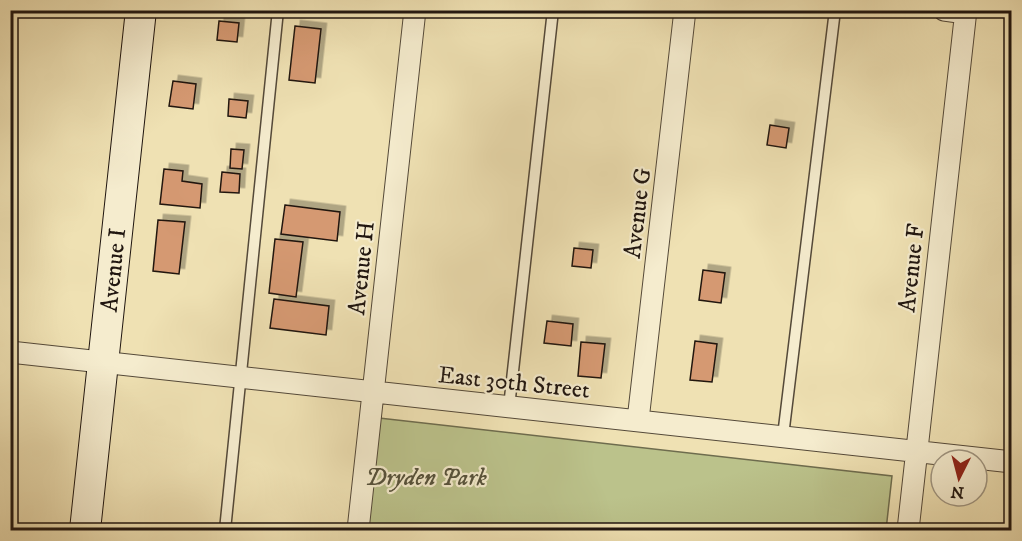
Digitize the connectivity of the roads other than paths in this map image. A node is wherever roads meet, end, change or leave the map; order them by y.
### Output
1 (141, 10) edge
2 (278, 10) edge
3 (416, 10) edge
4 (553, 10) edge
5 (685, 10) edge
6 (835, 10) edge
7 (944, 10) edge
8 (966, 12) edge
9 (10, 352) edge
10 (103, 362) junction
11 (242, 376) junction
12 (373, 392) junction
13 (509, 407) junction
14 (638, 420) junction
15 (783, 436) junction
16 (916, 451) junction
17 (1011, 462) edge
18 (85, 531) edge
19 (225, 531) edge
20 (358, 531) edge
21 (908, 531) edge

1 - 10 street, Avenue I
2 - 11 lane
3 - 12 street, Avenue H
4 - 13 lane
5 - 14 street, Avenue G
6 - 15 lane
7 - 8 street
8 - 16 street, Avenue F
9 - 10 street, East 30th Street
10 - 11 street, East 30th Street
10 - 18 street, Avenue I
11 - 12 street, East 30th Street
11 - 19 lane
12 - 13 street, East 30th Street
12 - 20 street, Avenue H
13 - 14 street, East 30th Street
14 - 15 street, East 30th Street
15 - 16 street, East 30th Street
16 - 17 street, East 30th Street
16 - 21 street, Avenue F

